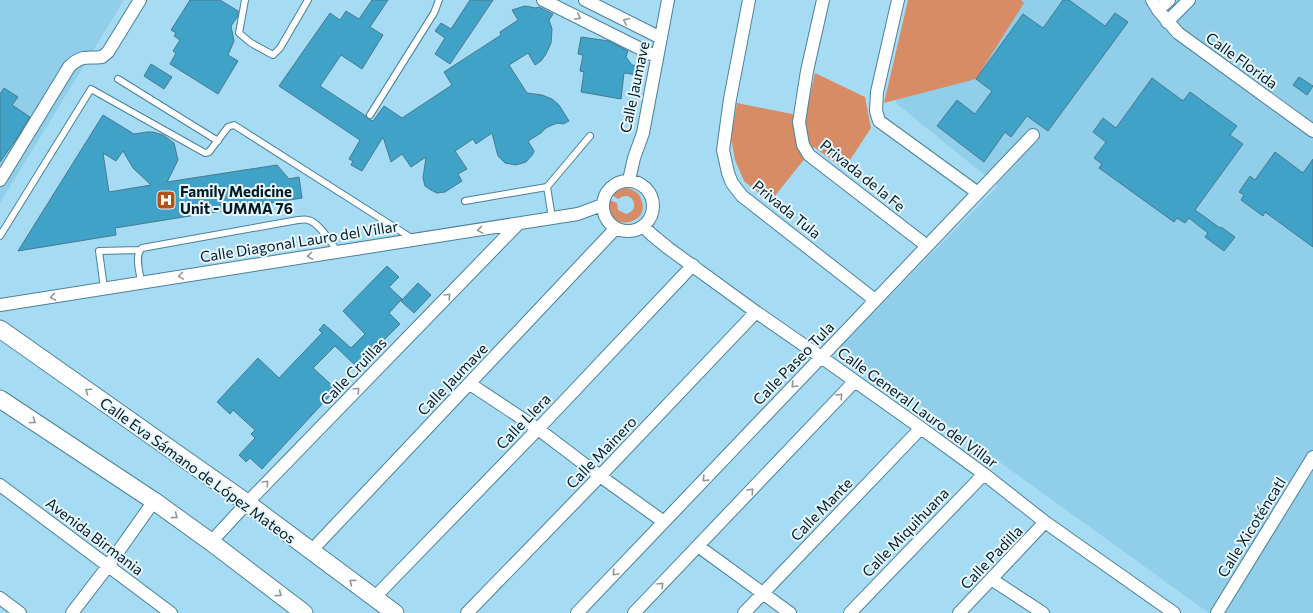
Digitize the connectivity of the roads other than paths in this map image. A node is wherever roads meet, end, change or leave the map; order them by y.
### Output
1 (140, 0) edge
2 (245, 0) edge
3 (308, 0) edge
4 (440, 0) edge
5 (543, 0) edge
6 (585, 0) edge
7 (668, 0) edge
8 (749, 0) edge
9 (823, 0) edge
10 (898, 0) edge
11 (1169, 0) edge
12 (1189, 0) edge
13 (1155, 5) edge
14 (1168, 22) junction
15 (661, 38) junction
16 (657, 58) junction
17 (118, 80) dead end
18 (370, 115) dead end
19 (1313, 131) edge
20 (1033, 135) dead end
21 (590, 136) dead end
22 (218, 141) junction
23 (0, 180) edge
24 (629, 180) junction
25 (547, 187) junction
26 (978, 192) junction
27 (465, 201) dead end
28 (602, 205) junction
29 (552, 218) junction
30 (518, 224) junction
31 (643, 226) junction
32 (616, 228) junction
33 (0, 236) edge
34 (414, 240) junction
35 (927, 246) junction
36 (140, 250) junction
37 (338, 252) junction
38 (693, 266) junction
39 (141, 282) junction
40 (104, 288) junction
41 (875, 300) junction
42 (0, 305) edge
43 (756, 312) junction
44 (0, 329) edge
45 (821, 357) junction
46 (855, 381) junction
47 (470, 384) junction
48 (0, 399) edge
49 (921, 428) junction
50 (538, 429) junction
51 (1313, 457) edge
52 (984, 474) junction
53 (600, 476) junction
54 (0, 485) edge
55 (154, 501) junction
56 (247, 503) junction
57 (664, 522) junction
58 (1045, 522) junction
59 (211, 542) junction
60 (698, 546) junction
61 (311, 551) junction
62 (108, 566) junction
63 (991, 579) junction
64 (763, 593) junction
65 (0, 598) edge
66 (374, 598) junction
67 (20, 613) edge
68 (72, 613) edge
69 (171, 613) edge
70 (304, 613) edge
71 (395, 613) edge
72 (467, 613) edge
73 (577, 613) edge
74 (634, 613) edge
75 (744, 613) edge
76 (790, 613) edge
77 (850, 613) edge
78 (959, 613) edge
79 (1043, 613) edge
80 (1174, 613) edge
81 (1216, 613) edge

1 - 23 street
2 - 3 lane
4 - 18 lane
5 -> 16 street
15 -> 6 street
7 - 15 street, Calle Jaumave
8 - 41 street, Privada Tula
9 - 35 street, Privada de la Fe
10 - 26 street
11 - 13 street
12 - 14 street
13 - 14 street, Calle Florida
14 - 19 street, Calle Florida
15 - 16 street, Calle Jaumave
16 - 24 street, Calle Jaumave
17 - 22 lane
20 - 26 street, Calle Paseo Tula
21 - 25 lane
22 - 33 lane
22 - 34 lane
24 - 28 street
24 - 31 street
25 - 27 lane
25 - 29 lane
26 - 35 street, Calle Paseo Tula
28 - 29 street, Calle Diagonal Lauro del Villar
28 - 32 street
29 - 30 street, Calle Diagonal Lauro del Villar
30 -> 34 street, Calle Diagonal Lauro del Villar
56 -> 30 street, Calle Cruillas
31 - 32 street
31 - 38 street, Calle General Lauro del Villar
32 - 47 street, Calle Jaumave
34 - 37 street, Calle Diagonal Lauro del Villar
35 - 41 street, Calle Paseo Tula
36 - 37 lane
36 - 39 lane
36 - 40 lane
37 -> 39 street, Calle Diagonal Lauro del Villar
38 - 43 street, Calle General Lauro del Villar
38 - 50 street, Calle Llera
39 - 40 street, Calle Diagonal Lauro del Villar
40 -> 42 street, Calle Diagonal Lauro del Villar
41 - 45 street, Calle Paseo Tula
43 - 45 street, Calle General Lauro del Villar
43 - 53 street, Calle Mainero
56 -> 44 main road, Calle Eva Sámano de López Mateos
45 - 46 street, Calle General Lauro del Villar
45 -> 57 street, Calle Paseo Tula
46 - 49 street, Calle General Lauro del Villar
60 -> 46 street
47 - 50 street
47 - 61 street, Calle Jaumave
48 -> 55 main road
49 - 52 street, Calle General Lauro del Villar
49 - 64 street, Calle Mante
50 - 53 street
50 - 66 street, Calle Llera
51 - 81 street, Calle Xicoténcatl
52 - 58 street, Calle General Lauro del Villar
52 - 77 street, Calle Miquihuana
53 - 57 street
53 - 72 street, Calle Mainero
54 - 62 street, Avenida Birmania
55 -> 59 main road
55 - 62 street
56 - 59 street, Calle Cruillas
56 - 61 main road, Calle Eva Sámano de López Mateos
57 -> 73 street, Calle Paseo Tula
58 - 63 street, Calle Padilla
58 - 80 street, Calle General Lauro del Villar
59 -> 70 main road
60 - 64 street
74 -> 60 street
66 -> 61 main road, Calle Eva Sámano de López Mateos
62 - 68 street
62 - 69 street, Avenida Birmania
63 - 78 street, Calle Padilla
63 - 79 street
64 - 75 street, Calle Mante
64 - 76 street
65 - 67 street
66 - 71 main road, Calle Eva Sámano de López Mateos

